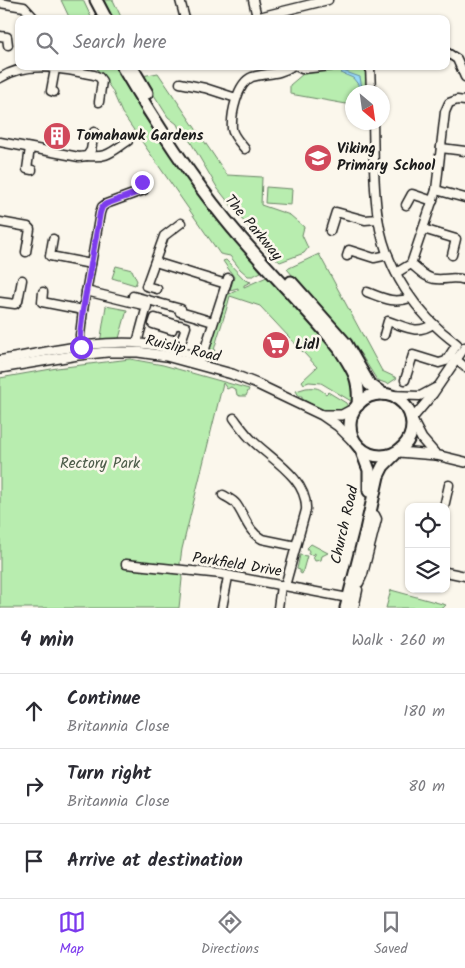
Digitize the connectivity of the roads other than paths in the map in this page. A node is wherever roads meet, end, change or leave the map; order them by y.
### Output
1 (88, 0) edge
2 (96, 0) edge
3 (180, 0) edge
4 (252, 0) edge
5 (328, 0) edge
6 (0, 3) edge
7 (31, 15) edge
8 (95, 15) edge
9 (104, 15) edge
10 (184, 15) edge
11 (254, 15) edge
12 (280, 15) edge
13 (0, 36) edge
14 (8, 45) dead end
15 (450, 55) edge
16 (15, 70) edge
17 (55, 70) edge
18 (60, 70) edge
19 (124, 70) edge
20 (133, 70) edge
21 (286, 70) edge
22 (370, 70) edge
23 (465, 77) edge
24 (0, 78) edge
25 (180, 83) dead end
26 (371, 85) edge
27 (54, 92) dead end
28 (236, 98) junction
29 (465, 101) edge
30 (99, 102) dead end
31 (373, 130) edge
32 (94, 132) dead end
33 (128, 141) dead end
34 (0, 142) edge
35 (30, 148) junction
36 (441, 148) junction
37 (244, 149) dead end
38 (465, 151) edge
39 (86, 156) junction
40 (32, 170) dead end
41 (142, 182) dead end
42 (436, 190) junction
43 (465, 198) edge
44 (433, 201) junction
45 (406, 205) dead end
46 (378, 220) junction
47 (0, 222) edge
48 (181, 223) dead end
49 (423, 229) junction
50 (330, 231) dead end
51 (53, 239) dead end
52 (26, 252) dead end
53 (260, 254) junction
54 (452, 254) dead end
55 (347, 256) dead end
56 (388, 256) junction
57 (155, 262) junction
58 (91, 264) junction
59 (411, 264) junction
60 (396, 273) junction
61 (22, 280) dead end
62 (465, 280) edge
63 (284, 281) junction
64 (157, 289) dead end
65 (86, 291) junction
66 (43, 292) dead end
67 (367, 292) dead end
68 (133, 296) dead end
69 (410, 298) junction
70 (0, 302) edge
71 (83, 310) junction
72 (149, 322) junction
73 (213, 322) junction
74 (433, 324) junction
75 (384, 335) dead end
76 (137, 343) junction
77 (81, 347) junction
78 (465, 347) edge
79 (178, 351) junction
80 (167, 352) junction
81 (453, 358) junction
82 (0, 360) edge
83 (465, 367) edge
84 (0, 368) edge
85 (405, 380) dead end
86 (439, 384) junction
87 (386, 394) junction
88 (356, 407) junction
89 (322, 415) junction
90 (234, 418) dead end
91 (413, 421) junction
92 (358, 447) junction
93 (397, 453) junction
94 (436, 455) junction
95 (465, 462) edge
96 (449, 485) dead end
97 (224, 495) dead end
98 (445, 503) edge
99 (296, 546) junction
100 (126, 564) dead end
101 (450, 573) edge
102 (465, 576) edge
103 (228, 577) junction
104 (283, 586) junction
105 (356, 587) junction
106 (343, 604) edge
107 (222, 608) edge
108 (278, 608) edge
109 (354, 608) edge

1 - 8 highway
2 - 9 highway
3 - 10 street
4 - 11 street
5 - 12 street
6 - 7 street
13 - 14 street
15 - 23 street
16 - 24 street
17 - 27 street
18 - 30 street
19 - 53 highway, The Parkway
20 - 53 highway, The Parkway
21 - 28 street
22 - 26 street
25 - 28 street
28 - 37 street
29 - 36 street
31 - 46 street
32 - 39 street
33 - 39 street
34 - 35 street
35 - 39 street
35 - 40 street
36 - 38 street
36 - 42 street
41 - 58 street
42 - 43 street
42 - 44 street
44 - 45 street
44 - 49 street
46 - 50 street
46 - 56 street
47 - 52 street
48 - 57 street
49 - 54 street
49 - 59 street
51 - 58 street
53 - 63 highway, The Parkway
55 - 56 street
56 - 60 street
57 - 64 street
57 - 73 street
58 - 65 street
59 - 60 street
59 - 62 street
60 - 69 street
61 - 70 street
63 - 87 highway, The Parkway
63 - 88 highway, The Parkway
65 - 71 street
65 - 72 street
66 - 71 street
67 - 69 street
68 - 73 street
69 - 74 street
71 - 77 street
72 - 76 street
72 - 79 street
73 - 79 street
74 - 75 street
74 - 81 street
76 - 77 street
76 - 80 street
77 - 82 street
78 - 81 street
79 - 80 street
80 - 84 main road, Ruislip Road
80 - 89 main road, Ruislip Road
81 - 83 street
81 - 85 street
81 - 86 street
86 - 87 street
86 - 91 street
87 - 88 highway
87 - 91 highway
88 - 89 main road, Ruislip Road
88 - 92 highway
89 - 92 main road, Ruislip Road
90 - 99 street
91 - 93 highway
91 - 94 main road
92 - 93 highway
92 - 106 highway, Church Road
93 - 94 main road
93 - 105 highway, Church Road
94 - 95 main road
96 - 98 street
97 - 99 street
99 - 104 street
100 - 103 street, Parkfield Drive
101 - 102 street
103 - 104 street, Parkfield Drive
103 - 107 street
104 - 106 street, Parkfield Drive
104 - 108 street
105 - 106 highway, Church Road
105 - 109 street, Church Road

